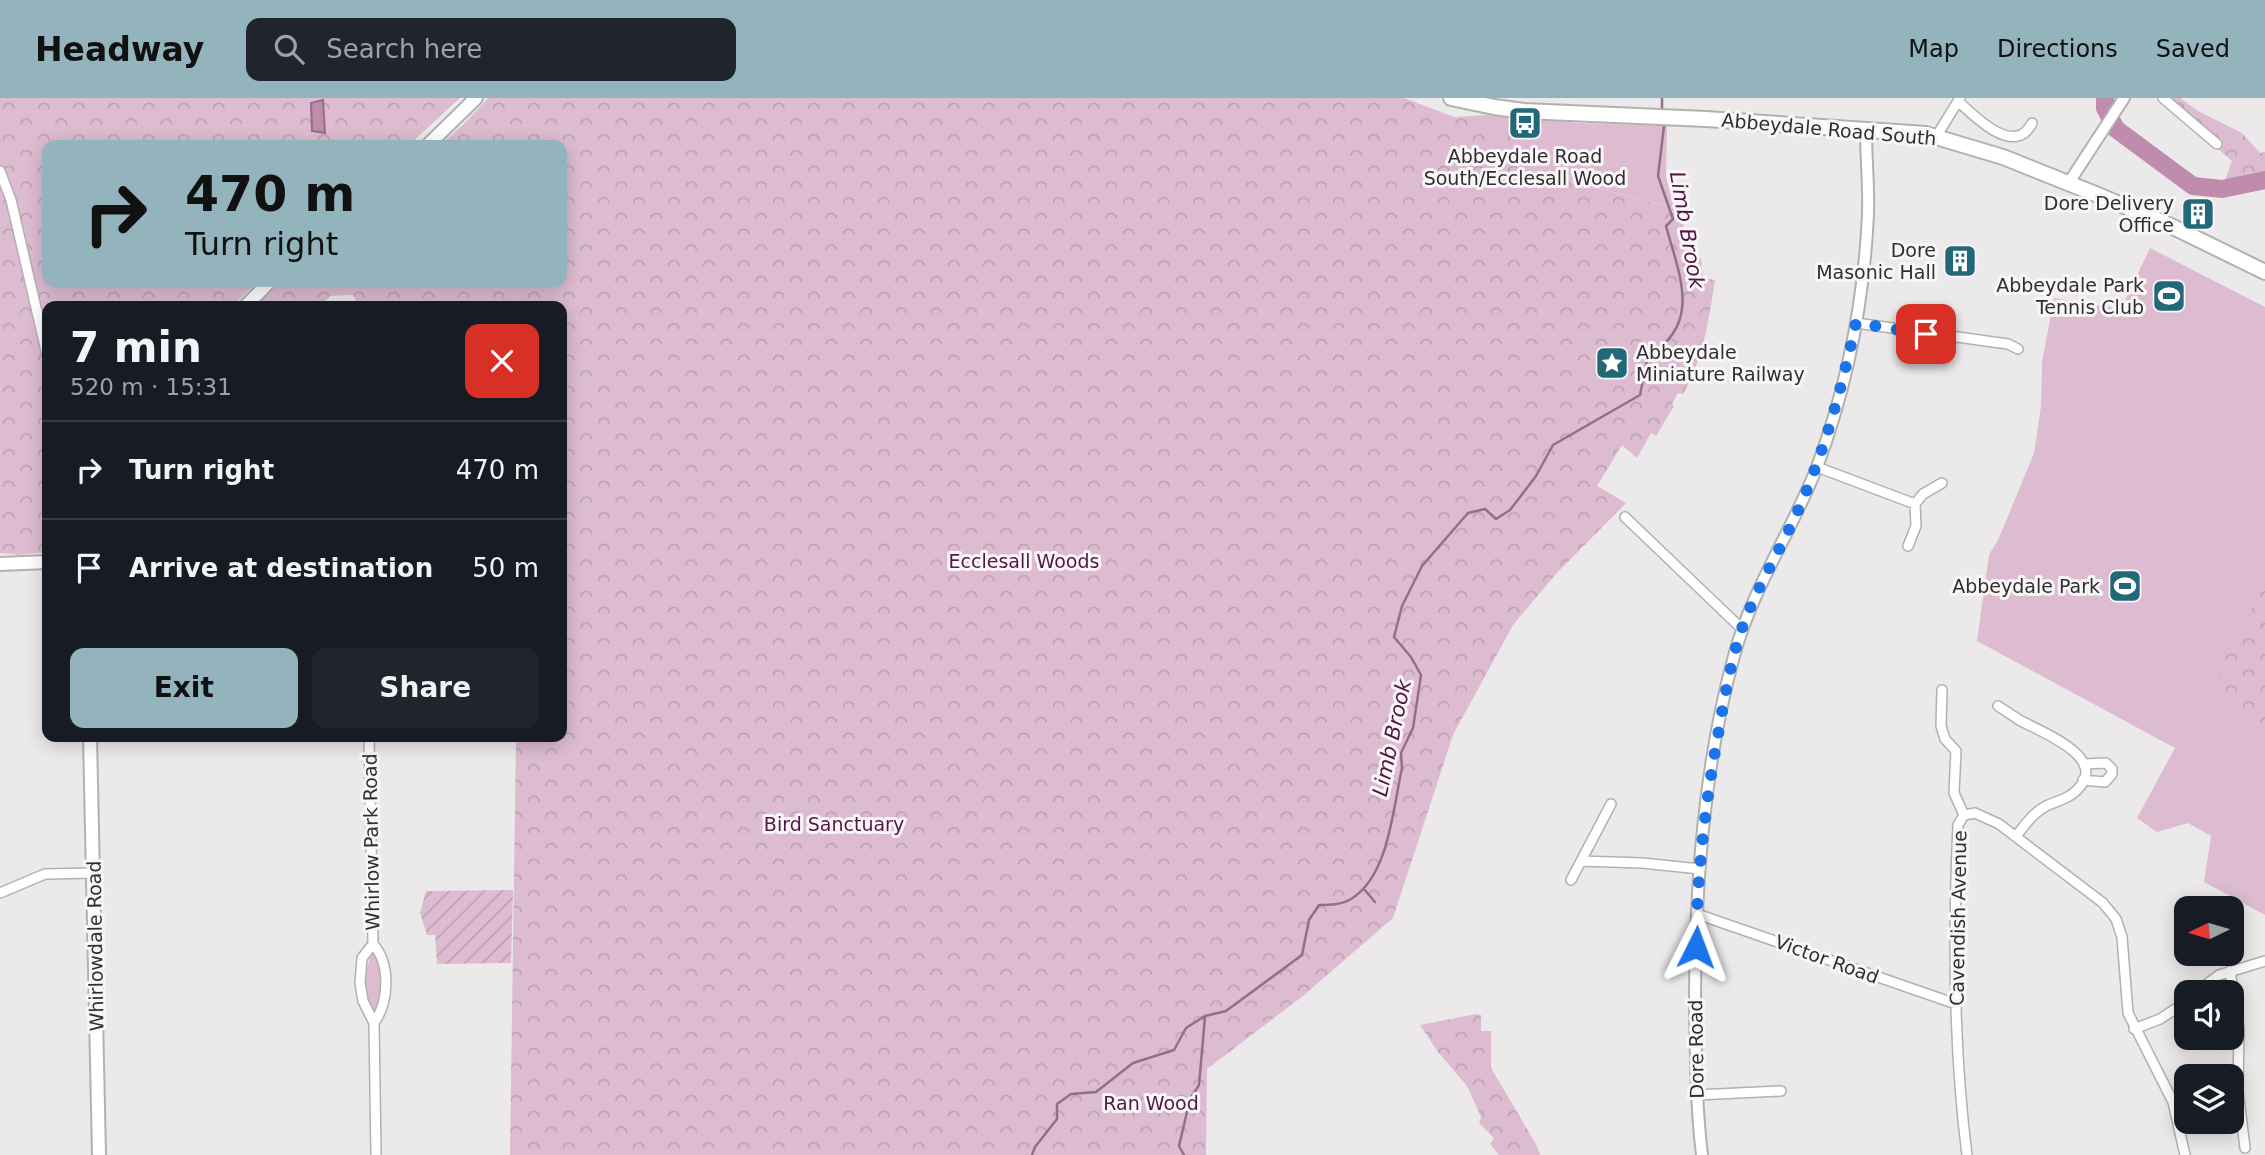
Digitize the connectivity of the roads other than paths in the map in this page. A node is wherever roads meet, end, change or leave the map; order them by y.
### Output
1 (476, 98) edge
2 (1451, 98) edge
3 (2163, 98) edge
4 (1959, 99) edge
5 (2121, 103) edge
6 (2032, 123) dead end
7 (1866, 130) junction
8 (1936, 137) junction
9 (433, 140) edge
10 (2217, 144) dead end
11 (0, 171) edge
12 (2067, 184) junction
13 (2265, 272) edge
14 (264, 287) edge
15 (251, 301) edge
16 (1856, 323) junction
17 (42, 333) edge
18 (2018, 349) dead end
19 (1817, 467) junction
20 (1942, 483) dead end
21 (1915, 504) junction
22 (1625, 517) dead end
23 (1908, 546) dead end
24 (42, 562) edge
25 (0, 565) edge
26 (1742, 629) junction
27 (1942, 690) dead end
28 (1998, 706) dead end
29 (90, 742) edge
30 (367, 742) edge
31 (2084, 764) junction
32 (2083, 780) junction
33 (1611, 804) dead end
34 (1964, 815) junction
35 (2016, 836) junction
36 (1581, 862) junction
37 (1700, 869) junction
38 (93, 873) junction
39 (1571, 880) dead end
40 (0, 892) edge
41 (1697, 914) junction
42 (373, 944) junction
43 (2265, 961) edge
44 (2230, 971) junction
45 (2212, 980) edge
46 (1956, 1004) junction
47 (2174, 1010) edge
48 (374, 1023) junction
49 (2134, 1029) junction
50 (1781, 1091) dead end
51 (1697, 1095) junction
52 (2245, 1148) dead end
53 (99, 1155) edge
54 (376, 1155) edge
55 (1702, 1155) edge
56 (1967, 1155) edge
57 (2185, 1155) edge

1 - 9 main road
2 - 7 main road, Abbeydale Road South
3 - 10 street
4 - 6 street
4 - 8 street
5 - 12 street
7 - 8 main road, Abbeydale Road South
7 - 16 street, Dore Road
8 - 12 main road, Abbeydale Road South
11 - 17 street
12 - 13 main road, Abbeydale Road South
14 - 15 main road
16 - 18 street
16 - 19 street, Dore Road
19 - 21 street
19 - 26 street, Dore Road
20 - 21 street
21 - 23 street
22 - 26 street
24 - 25 main road
26 - 37 street, Dore Road
27 - 34 street, Cavendish Avenue
28 - 31 street
29 - 38 main road, Whirlowdale Road
30 - 42 street, Whirlow Park Road
31 - 32 street
31 - 32 street
32 - 35 street
33 - 36 street
34 - 35 street
34 - 46 street, Cavendish Avenue
35 - 49 street
36 - 37 street
36 - 39 street
37 - 41 street, Dore Road
38 - 40 street
38 - 53 main road, Whirlowdale Road
41 - 46 street, Victor Road
41 - 51 street, Dore Road
42 - 48 street, Whirlow Park Road
42 - 48 street, Whirlow Park Road
43 - 44 street
44 - 45 street
44 - 52 street
46 - 56 street, Cavendish Avenue
47 - 49 street
48 - 54 street, Whirlow Park Road
49 - 57 street
50 - 51 street
51 - 55 street, Dore Road

